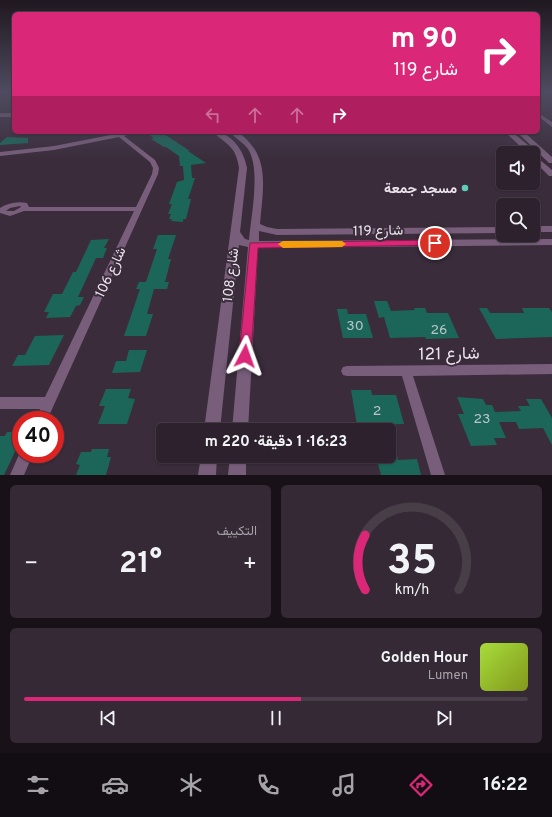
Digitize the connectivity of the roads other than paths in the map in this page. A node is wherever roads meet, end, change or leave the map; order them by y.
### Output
1 (0, 115) edge
2 (12, 115) edge
3 (540, 116) edge
4 (0, 120) edge
5 (12, 120) edge
6 (552, 125) edge
7 (128, 134) edge
8 (219, 134) edge
9 (236, 134) edge
10 (510, 134) edge
11 (510, 134) edge
12 (522, 134) edge
13 (121, 136) junction
14 (523, 146) edge
15 (525, 146) edge
16 (536, 146) edge
17 (540, 150) edge
18 (0, 154) edge
19 (552, 161) edge
20 (540, 163) edge
21 (552, 174) edge
22 (24, 209) dead end
23 (139, 209) junction
24 (255, 225) junction
25 (552, 229) edge
26 (496, 230) edge
27 (540, 230) edge
28 (235, 231) junction
29 (422, 231) junction
30 (552, 242) edge
31 (392, 244) junction
32 (253, 245) junction
33 (552, 369) edge
34 (406, 371) junction
35 (346, 372) dead end
36 (0, 403) edge
37 (49, 403) junction
38 (45, 411) edge
39 (213, 423) edge
40 (240, 423) edge
41 (22, 463) edge
42 (208, 463) edge
43 (238, 463) edge
44 (17, 475) edge
45 (207, 475) edge
46 (237, 475) edge
47 (438, 475) edge

1 - 2 street
3 - 6 street
4 - 5 street
7 - 13 street
8 - 28 street, شارع 108
9 - 24 street, شارع 108
10 - 15 street
11 - 14 street
12 - 16 street
13 - 18 street
13 - 23 street, شارع 106
17 - 19 street
20 - 21 street
22 - 23 street
23 - 37 street, شارع 106
24 - 29 street, شارع 119
24 - 32 street, شارع 108
25 - 27 street
26 - 29 street, شارع 119
28 - 32 street
28 - 39 street, شارع 108
29 - 31 street
30 - 31 street, شارع 119
31 - 32 street, شارع 119
32 - 40 street, شارع 108
33 - 34 street, شارع 121
34 - 35 street, شارع 121
34 - 47 street
36 - 37 street
37 - 38 street, شارع 106
41 - 44 street
42 - 45 street
43 - 46 street

